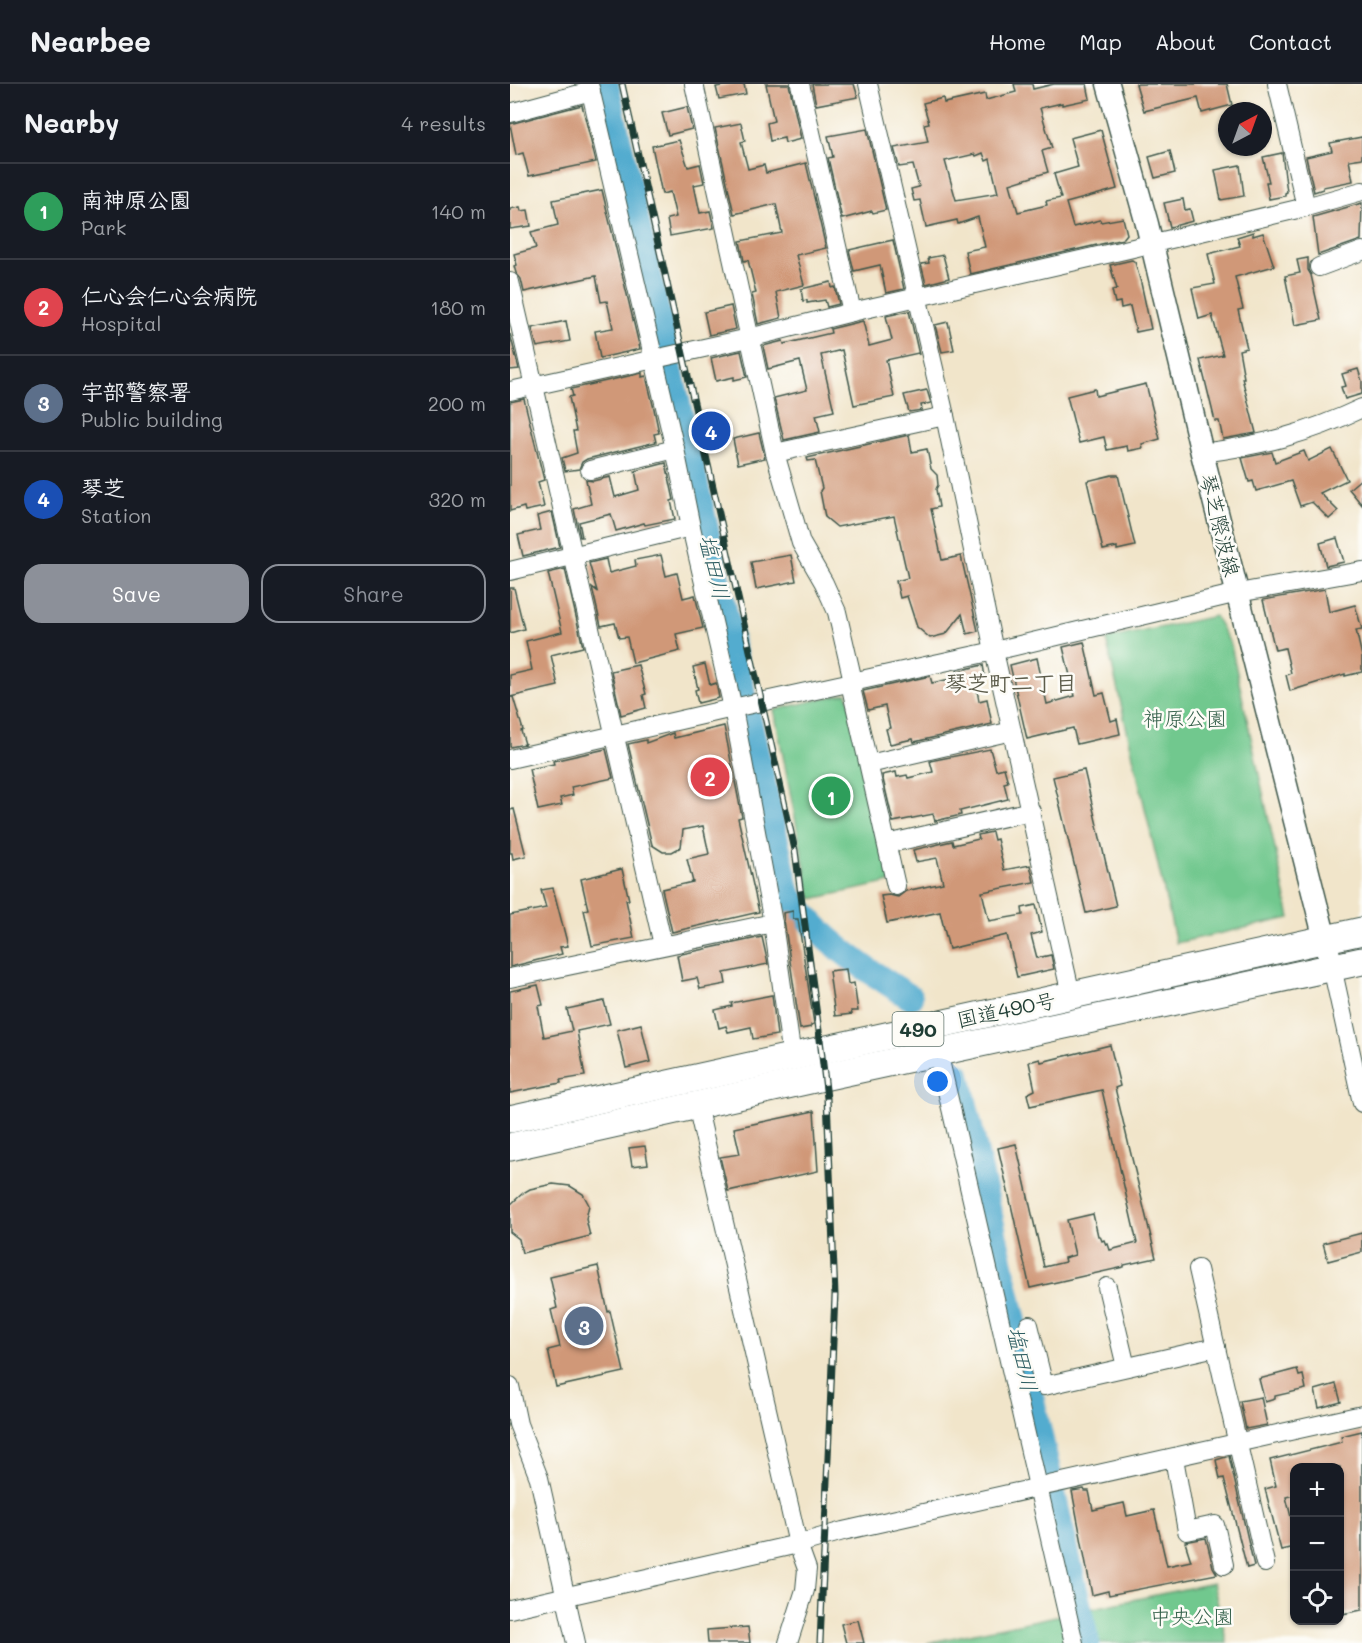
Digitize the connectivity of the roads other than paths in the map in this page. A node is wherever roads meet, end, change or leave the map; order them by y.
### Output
1 (694, 84) edge
2 (800, 84) edge
3 (868, 84) edge
4 (1108, 84) edge
5 (1277, 84) edge
6 (590, 88) edge
7 (510, 113) edge
8 (1362, 190) edge
9 (1306, 207) junction
10 (1151, 243) junction
11 (1362, 251) edge
12 (1319, 267) dead end
13 (510, 282) edge
14 (917, 298) junction
15 (852, 312) junction
16 (749, 338) junction
17 (655, 358) junction
18 (534, 385) junction
19 (510, 391) edge
20 (1362, 408) edge
21 (945, 416) junction
22 (675, 449) junction
23 (775, 453) junction
24 (1202, 453) junction
25 (590, 470) dead end
26 (691, 527) junction
27 (574, 556) junction
28 (510, 571) edge
29 (1362, 571) edge
30 (1238, 593) junction
31 (994, 651) junction
32 (853, 681) junction
33 (742, 706) junction
34 (1012, 731) junction
35 (613, 735) junction
36 (510, 759) edge
37 (869, 764) junction
38 (1031, 811) junction
39 (887, 844) junction
40 (896, 886) dead end
41 (773, 923) junction
42 (1362, 931) edge
43 (1325, 939) junction
44 (663, 945) junction
45 (1362, 961) edge
46 (1332, 967) junction
47 (510, 978) edge
48 (1071, 995) junction
49 (933, 1025) junction
50 (1356, 1045) edge
51 (938, 1053) junction
52 (792, 1057) junction
53 (1362, 1102) edge
54 (697, 1105) junction
55 (510, 1119) edge
56 (510, 1147) edge
57 (1198, 1269) dead end
58 (1107, 1287) dead end
59 (1029, 1325) dead end
60 (1216, 1347) junction
61 (1126, 1367) junction
62 (510, 1386) edge
63 (1362, 1415) edge
64 (510, 1430) edge
65 (1239, 1443) junction
66 (1174, 1458) junction
67 (539, 1478) junction
68 (1048, 1486) junction
69 (798, 1544) junction
70 (1265, 1563) dead end
71 (1224, 1565) dead end
72 (566, 1596) junction
73 (510, 1609) edge
74 (576, 1643) edge
75 (789, 1643) edge
76 (1074, 1643) edge

1 - 16 street
2 - 15 street
3 - 14 street
4 - 10 main road, 琴芝際波線
5 - 9 street
6 - 7 street
6 - 17 street
8 - 9 street
9 - 10 street
10 - 14 street
10 - 24 main road, 琴芝際波線
11 - 12 street
13 - 18 street
14 - 15 street
14 - 21 street
15 - 16 street
16 - 17 street
16 - 23 street
17 - 18 street
17 - 22 street
18 - 19 street
18 - 27 street
20 - 24 street
21 - 23 street
21 - 31 street
22 - 25 street
22 - 26 street
23 - 32 street
24 - 30 main road, 琴芝際波線
26 - 27 street
26 - 33 street
27 - 28 street
27 - 35 street
29 - 30 street
30 - 31 street
30 - 43 main road, 琴芝際波線
31 - 32 street
31 - 34 street
32 - 33 street
32 - 37 street
33 - 35 street
33 - 41 street
34 - 37 street
34 - 38 street
35 - 36 street
35 - 44 street
37 - 39 street
38 - 39 street
38 - 48 street
39 - 40 street
41 - 44 street
41 - 52 street
42 - 43 highway, 国道490号 / 490
43 - 46 main road, 琴芝際波線
43 - 48 highway, 国道490号 / 490
44 - 47 street
45 - 46 highway, 国道490号 / 490
46 - 50 street
46 - 51 highway, 国道490号 / 490
48 - 49 highway, 国道490号 / 490
49 - 51 street
49 - 52 highway, 国道490号 / 490
50 - 53 street
51 - 54 highway, 国道490号 / 490
51 - 68 street
52 - 55 highway, 国道490号 / 490
54 - 56 highway, 国道490号 / 490
54 - 69 street
57 - 60 street
58 - 61 street
59 - 61 street
60 - 61 street
60 - 65 street
62 - 67 street
63 - 65 street
64 - 67 street
65 - 66 street
65 - 70 street
66 - 68 street
66 - 71 street
67 - 72 street
68 - 69 street
68 - 76 street
69 - 72 street
69 - 75 street
72 - 73 street
72 - 74 street

